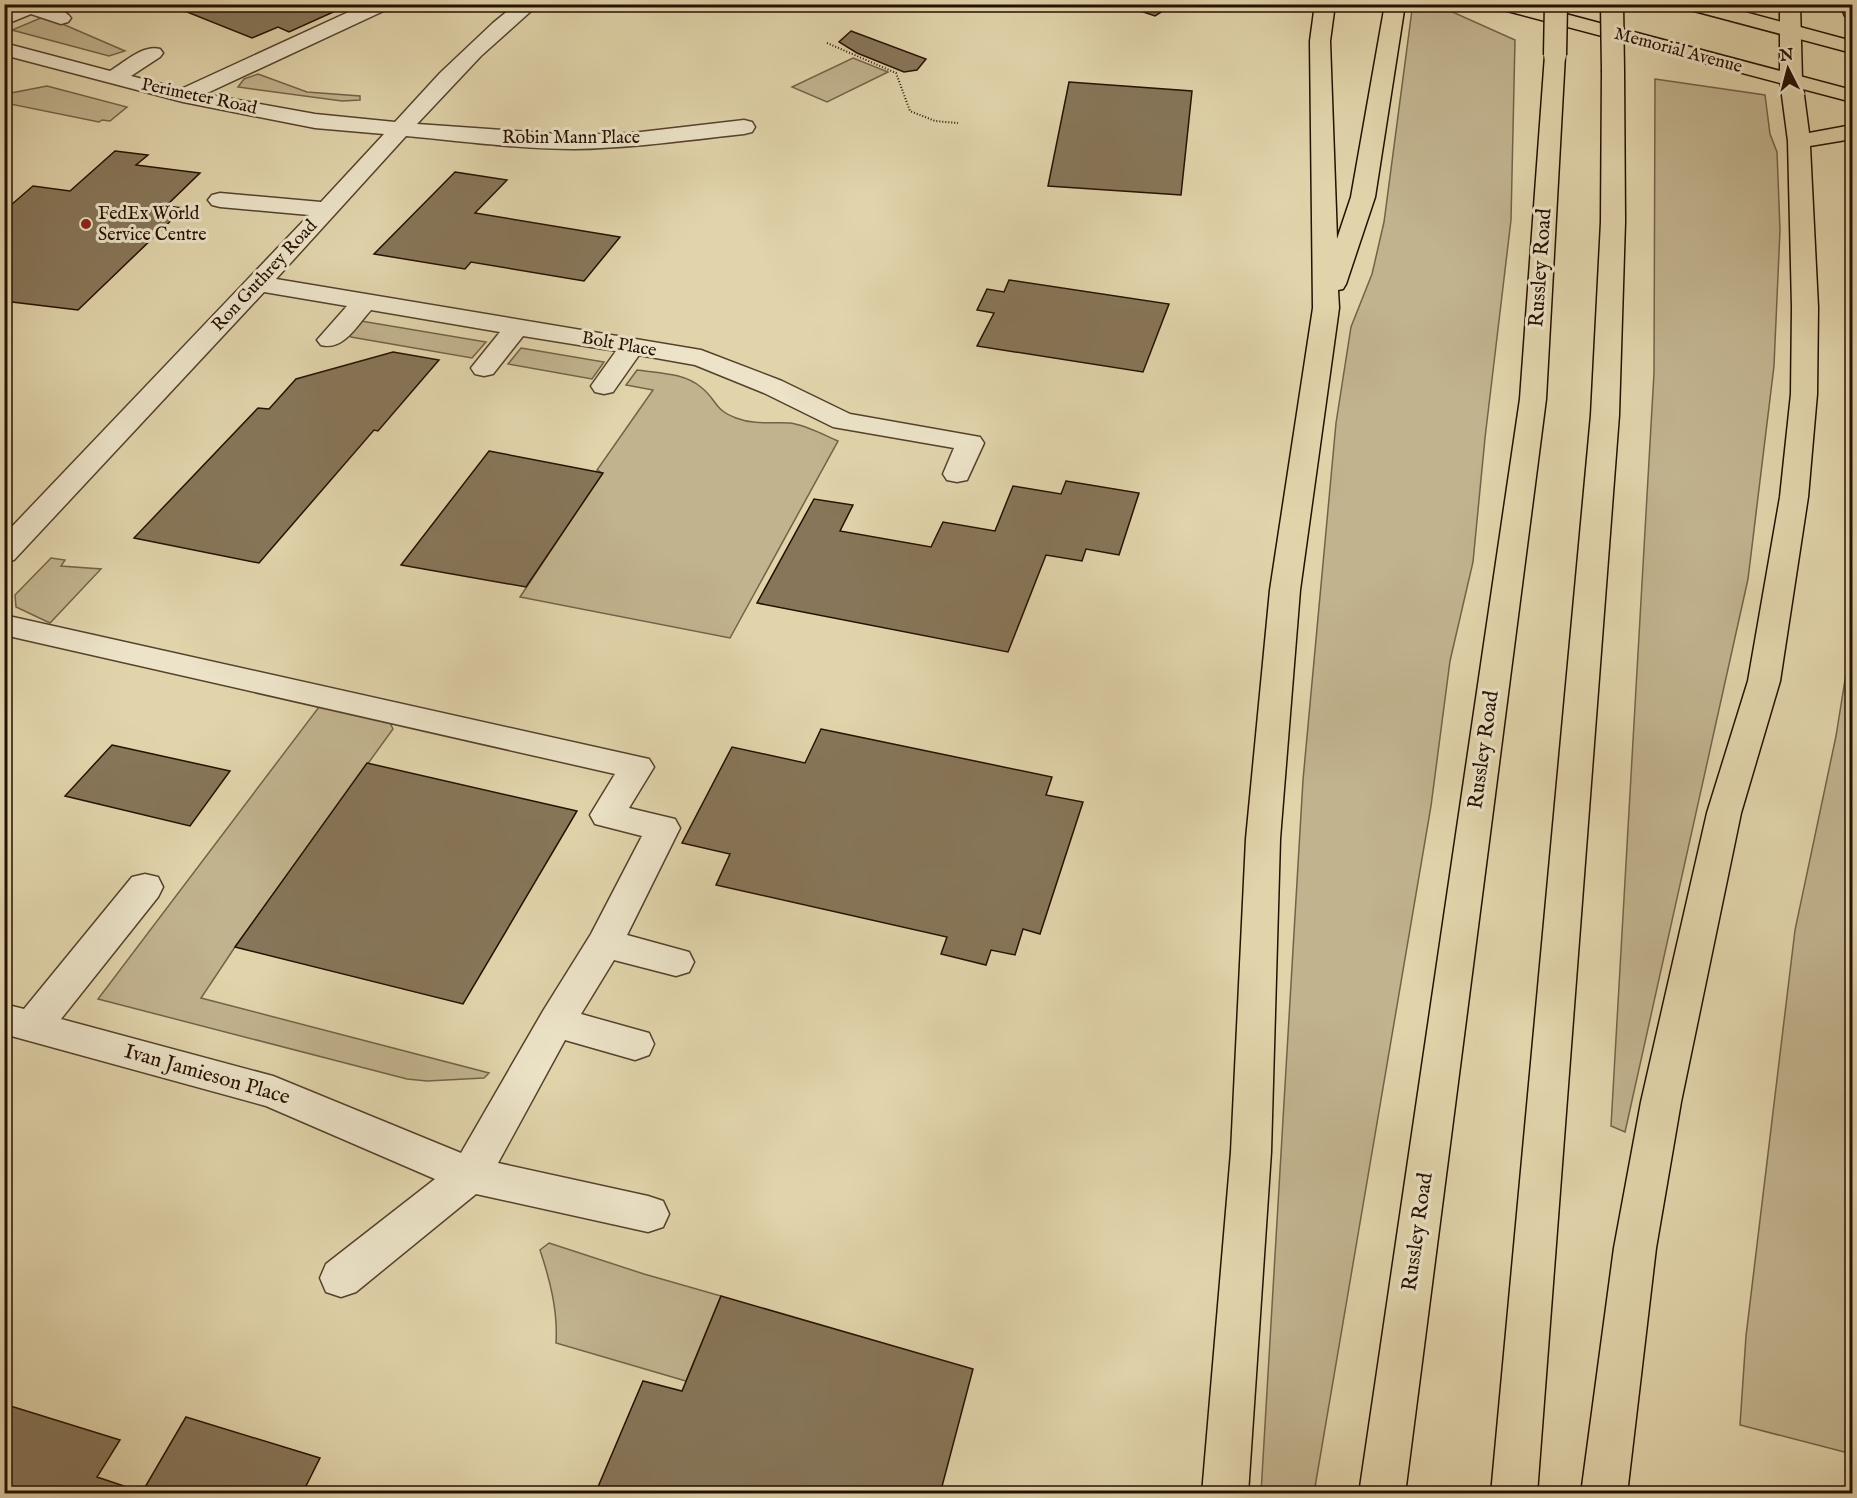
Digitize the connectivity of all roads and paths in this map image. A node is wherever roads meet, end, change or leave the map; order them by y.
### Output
1 (383, 4) edge
2 (529, 4) edge
3 (1325, 4) edge
4 (1395, 4) edge
5 (1503, 4) edge
6 (1556, 4) edge
7 (1612, 4) edge
8 (1690, 4) edge
9 (1791, 4) edge
10 (1850, 4) edge
11 (1852, 12) edge
12 (61, 18) dead end
13 (4, 19) edge
14 (1791, 30) junction
15 (827, 43) dead end
16 (1852, 46) edge
17 (4, 49) edge
18 (153, 53) dead end
19 (113, 78) junction
20 (1791, 80) junction
21 (183, 96) junction
22 (1852, 96) edge
23 (958, 123) dead end
24 (744, 127) dead end
25 (397, 129) junction
26 (1852, 132) edge
27 (1799, 141) junction
28 (220, 200) dead end
29 (327, 210) junction
30 (257, 283) junction
31 (364, 301) junction
32 (1326, 308) junction
33 (517, 327) junction
34 (330, 340) dead end
35 (632, 347) junction
36 (484, 368) dead end
37 (604, 386) dead end
38 (957, 474) dead end
39 (4, 553) edge
40 (4, 625) edge
41 (145, 886) dead end
42 (604, 943) junction
43 (676, 962) dead end
44 (556, 1022) junction
45 (19, 1023) edge
46 (635, 1044) dead end
47 (470, 1175) junction
48 (648, 1214) dead end
49 (341, 1278) dead end
50 (1225, 1494) edge
51 (1382, 1494) edge
52 (1514, 1494) edge
53 (1604, 1494) edge

1 - 21 street
2 - 25 street, Ron Guthrey Road
3 - 32 main road
4 - 32 main road
5 - 20 main road, Memorial Avenue
6 - 51 main road, Russley Road, bridge
7 - 52 main road, bridge
8 - 14 main road
9 - 14 main road
10 - 11 main road
12 - 13 street
14 - 16 main road
14 - 20 main road
15 - 23 path
17 - 19 street, Perimeter Road
18 - 19 street
19 - 21 street, Perimeter Road
20 - 22 main road, Memorial Avenue
20 - 27 main road
21 - 25 street, Perimeter Road
24 - 25 street, Robin Mann Place
25 - 29 street, Ron Guthrey Road
26 - 27 main road
27 - 53 main road
28 - 29 street
29 - 30 street, Ron Guthrey Road
30 - 31 street, Bolt Place
30 - 39 street, Ron Guthrey Road
31 - 33 street, Bolt Place
31 - 34 street
32 - 50 main road
33 - 35 street, Bolt Place
33 - 36 street
35 - 37 street
35 - 38 street, Bolt Place
40 - 42 street
41 - 45 street
42 - 43 street
42 - 44 street
44 - 46 street
44 - 47 street
45 - 47 street, Ivan Jamieson Place
47 - 48 street, Ivan Jamieson Place
47 - 49 street

